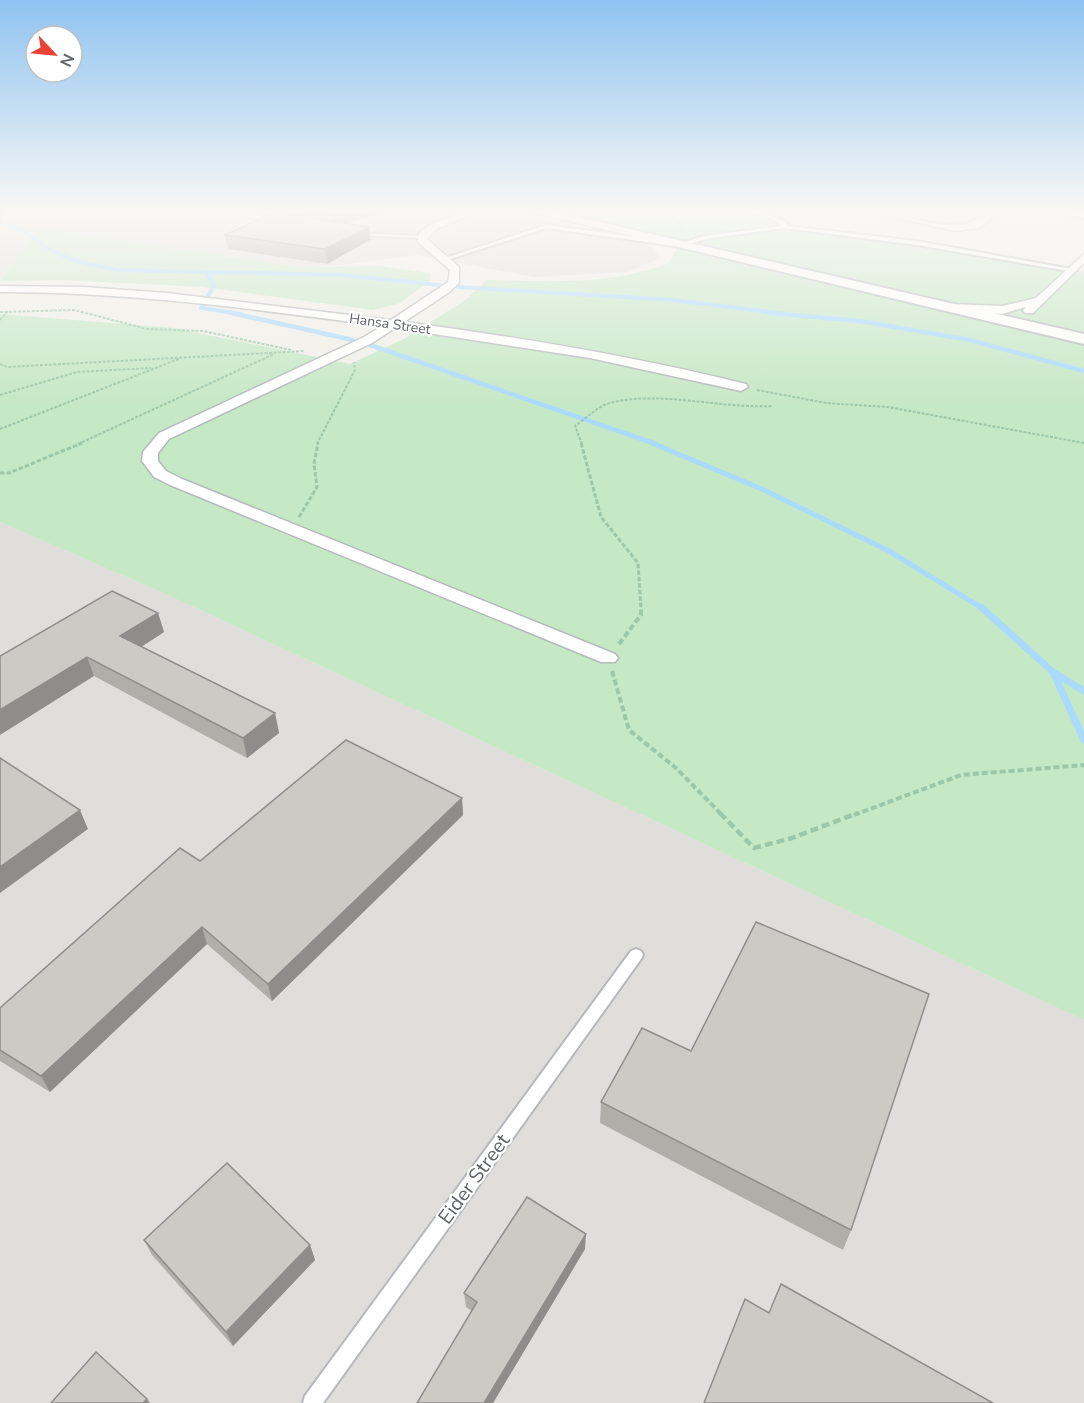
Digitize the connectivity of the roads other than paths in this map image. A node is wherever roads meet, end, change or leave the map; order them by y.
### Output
1 (454, 275) edge
2 (818, 275) edge
3 (1067, 275) edge
4 (0, 289) edge
5 (1037, 301) junction
6 (942, 306) junction
7 (1019, 323) junction
8 (394, 324) junction
9 (1084, 339) edge
10 (741, 387) road end
11 (608, 658) road end
12 (636, 955) dead end
13 (312, 1403) edge

1 - 8 street
2 - 6 main road
3 - 5 street
4 - 8 street, Hansa Street
5 - 6 street
5 - 7 street
6 - 7 main road
7 - 9 main road
8 - 10 street, Hansa Street
8 - 11 street
12 - 13 lane, Eider Street

